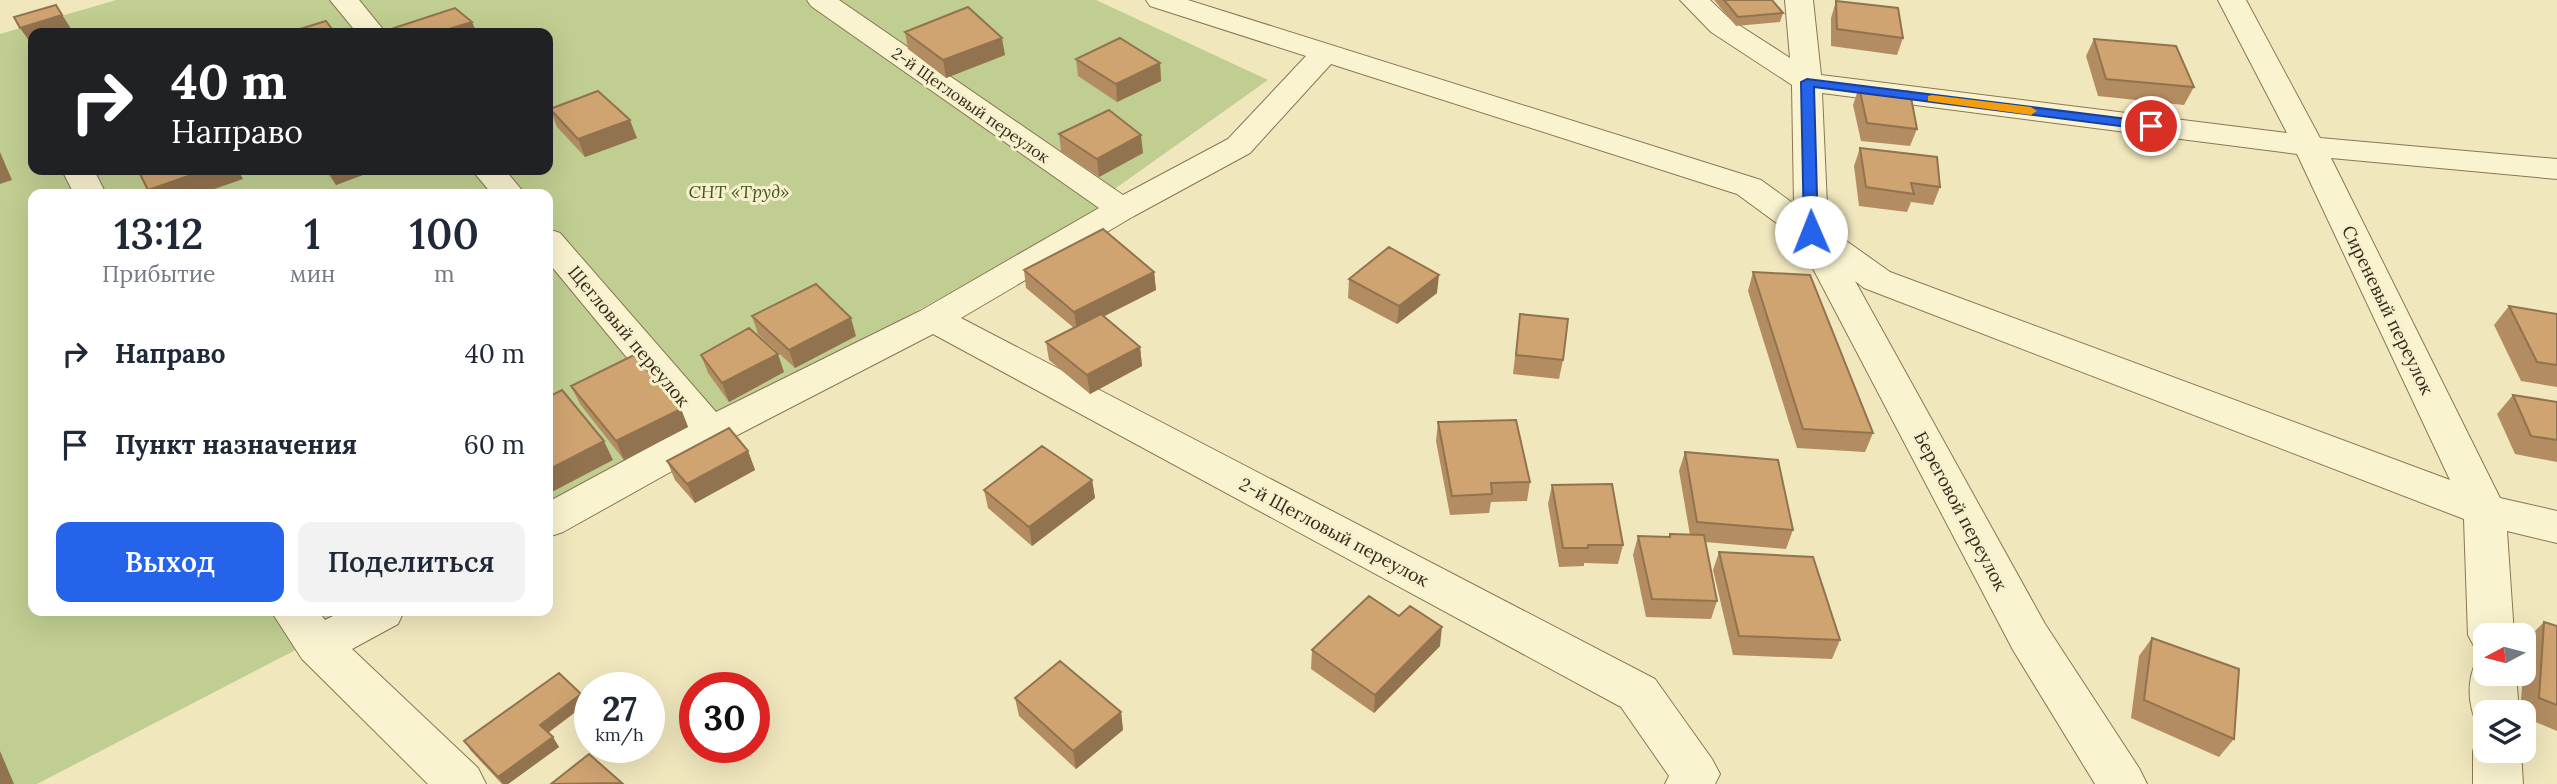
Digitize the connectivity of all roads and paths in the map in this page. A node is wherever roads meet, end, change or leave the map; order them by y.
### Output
1 (344, 0) edge
2 (821, 0) edge
3 (1160, 0) edge
4 (1694, 0) edge
5 (1799, 0) edge
6 (2232, 0) edge
7 (368, 28) edge
8 (1324, 54) junction
9 (1807, 82) junction
10 (2309, 146) junction
11 (2557, 169) edge
12 (492, 175) edge
13 (505, 189) edge
14 (1122, 209) junction
15 (1811, 232) junction
16 (553, 246) edge
17 (933, 319) junction
18 (710, 432) junction
19 (2485, 510) junction
20 (553, 518) edge
21 (2557, 527) edge
22 (359, 616) edge
23 (2490, 623) edge
24 (305, 628) edge
25 (2497, 763) edge
26 (461, 784) edge
27 (1690, 784) edge
28 (2123, 784) edge
29 (2498, 784) edge

1 - 7 street
2 - 14 street, 2-й Щегловый переулок
3 - 8 street
4 - 9 street
5 - 9 street
6 - 10 street, Сиреневый переулок
8 - 14 street
8 - 15 street
9 - 10 street
9 - 15 street
10 - 11 street
10 - 19 street, Сиреневый переулок
12 - 13 street
14 - 17 street
15 - 19 street
15 - 28 street, Береговой переулок
16 - 18 street, Щегловый переулок
17 - 18 street
17 - 27 street, 2-й Щегловый переулок
18 - 20 street
19 - 21 street
19 - 23 street, Сиреневый переулок
22 - 24 street
24 - 26 street
25 - 29 street

